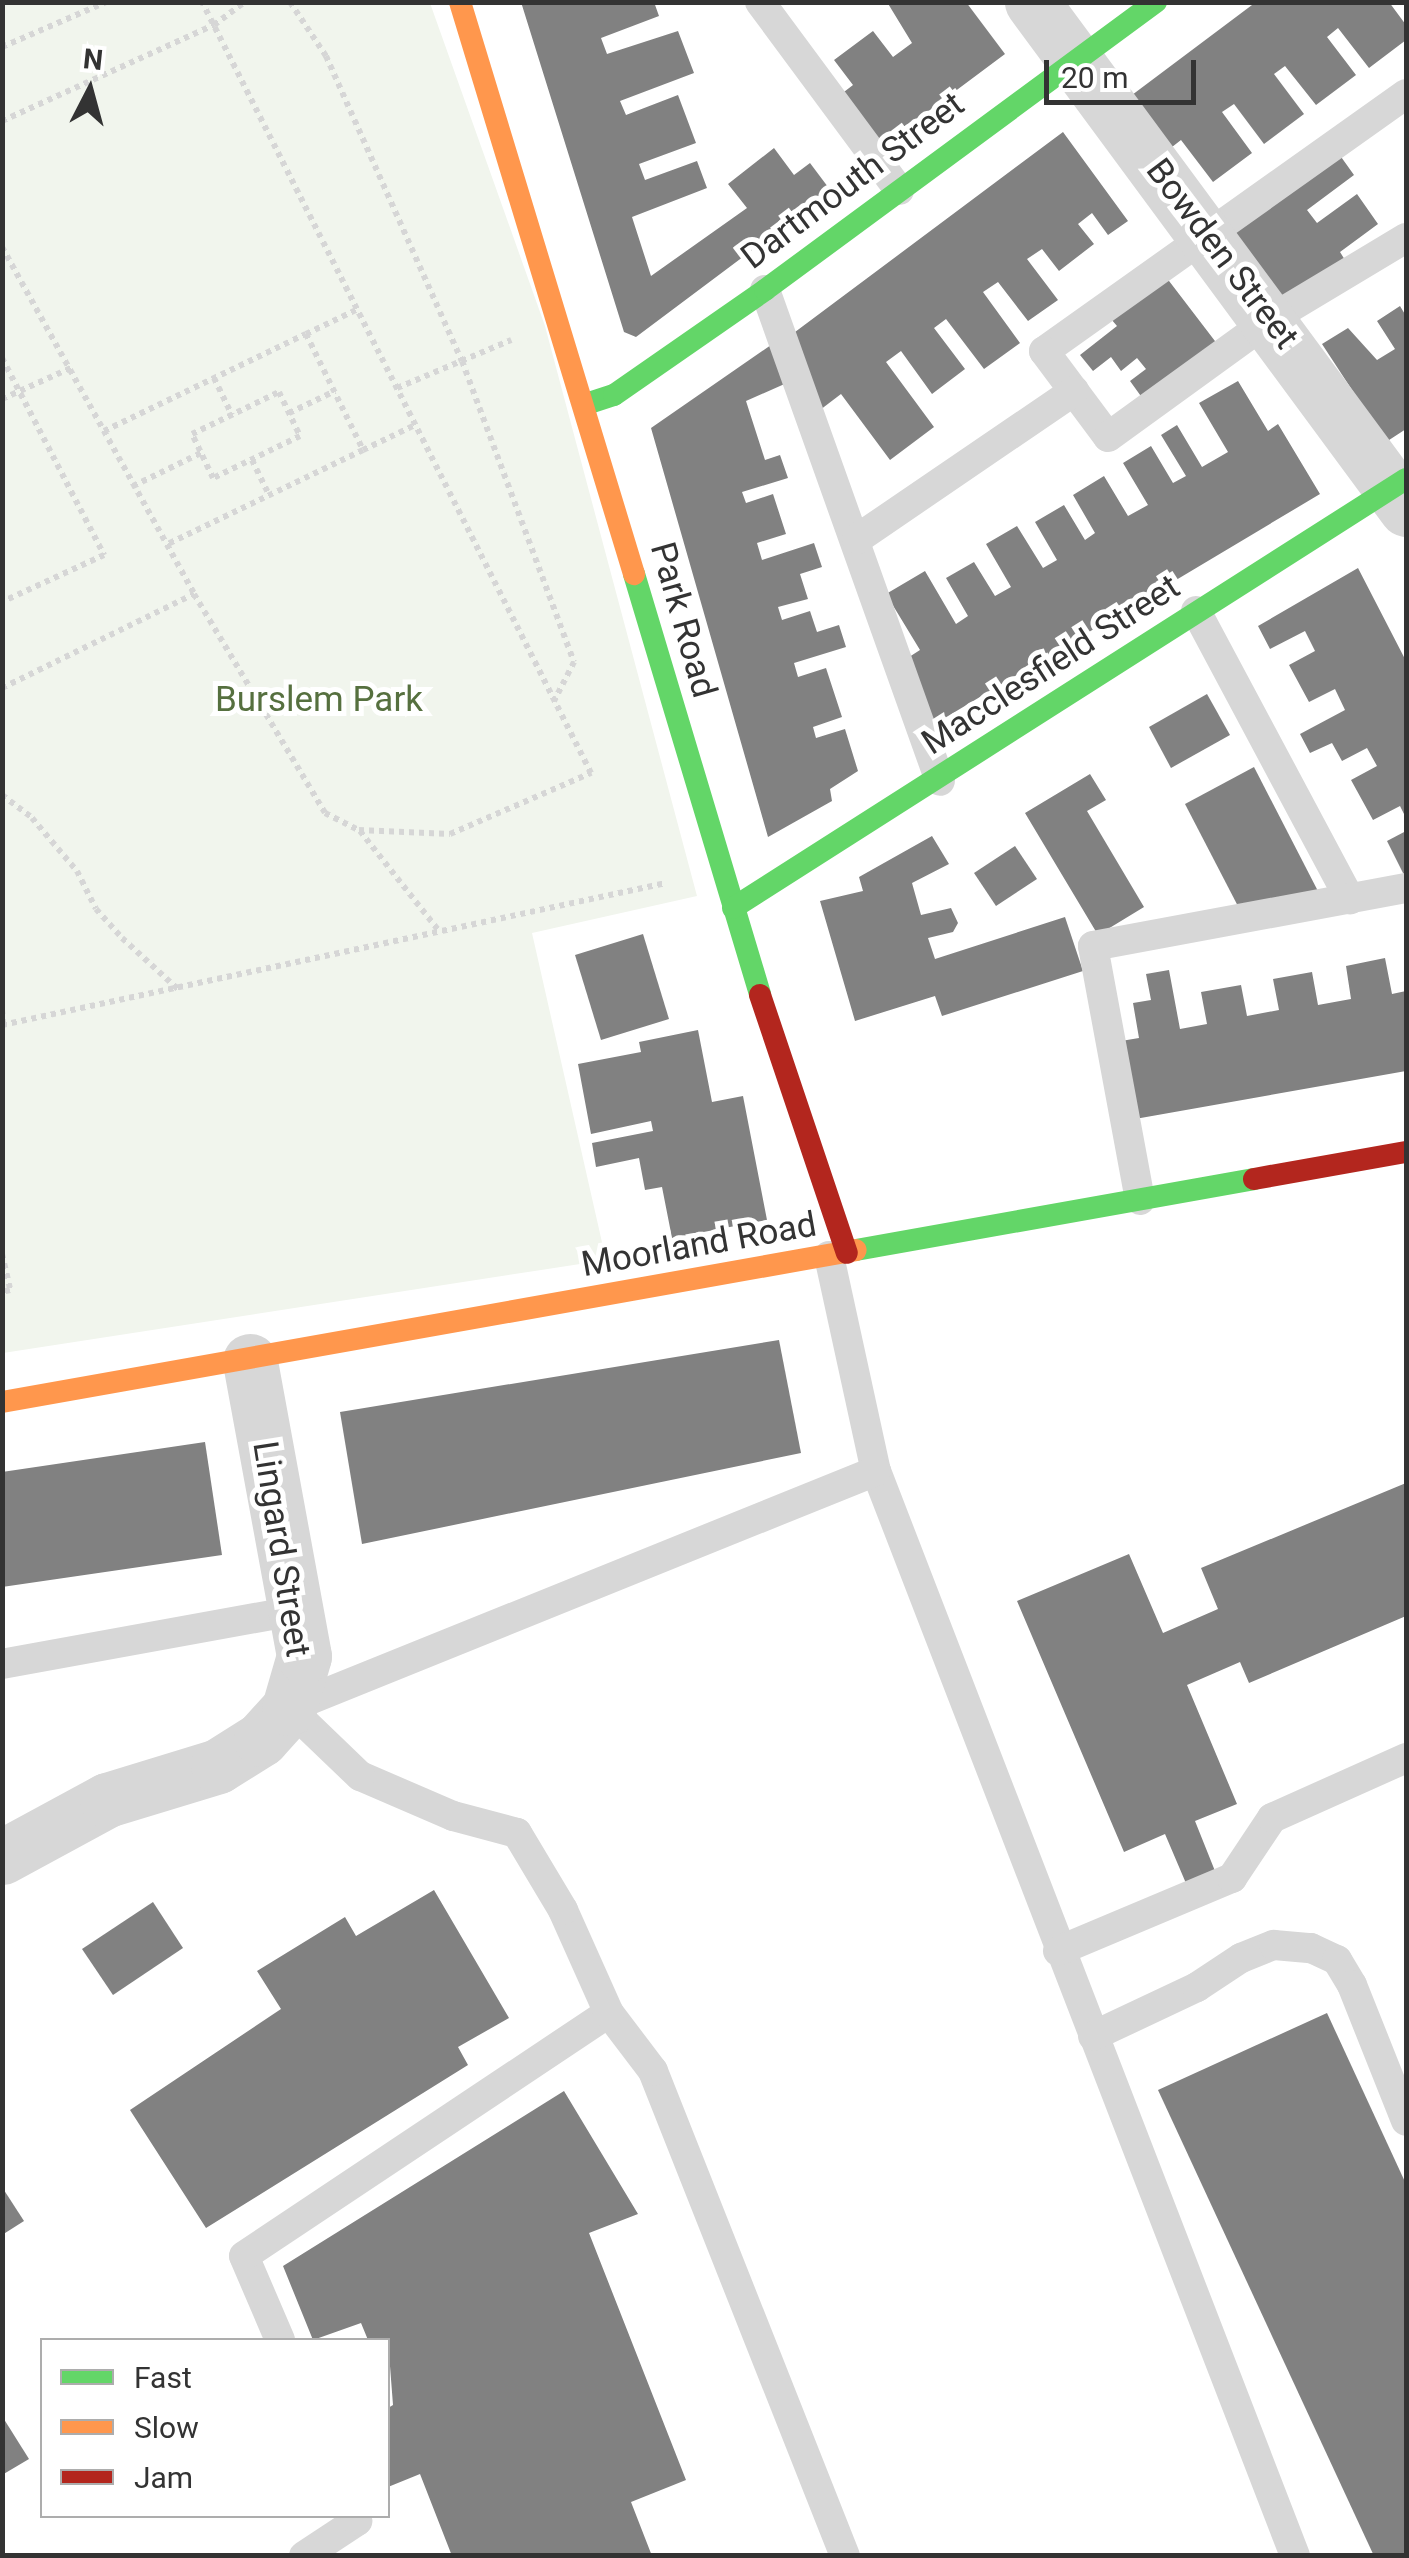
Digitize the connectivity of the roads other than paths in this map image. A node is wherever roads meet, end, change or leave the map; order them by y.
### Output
1 (460, 2) edge
2 (760, 2) edge
3 (1032, 2) edge
4 (1156, 2) edge
5 (1076, 60) junction
6 (1406, 94) edge
7 (899, 190) junction
8 (1206, 234) junction
9 (1406, 238) edge
10 (765, 290) junction
11 (1272, 319) junction
12 (1074, 392) junction
13 (586, 404) junction
14 (1402, 492) edge
15 (858, 538) junction
16 (1196, 612) junction
17 (940, 781) junction
18 (1406, 888) edge
19 (1350, 898) junction
20 (732, 908) junction
21 (1406, 1152) edge
22 (1140, 1200) junction
23 (838, 1255) junction
24 (250, 1361) junction
25 (2, 1402) edge
26 (876, 1471) junction
27 (296, 1611) junction
28 (2, 1664) edge
29 (289, 1708) junction
30 (1406, 1758) edge
31 (2, 1857) edge
32 (1058, 1951) junction
33 (609, 2013) junction
34 (1092, 2036) junction
35 (1406, 2121) edge
36 (279, 2338) edge
37 (356, 2518) edge
38 (304, 2556) edge
39 (845, 2556) edge
40 (1296, 2556) edge

1 - 13 street, Park Road
2 - 7 lane
3 - 5 street, Bowden Street
4 - 5 street, Dartmouth Street
5 - 7 street, Dartmouth Street
5 - 8 street, Bowden Street
6 - 8 lane
7 - 10 street, Dartmouth Street
8 - 11 street, Bowden Street
8 - 12 lane
9 - 11 lane
10 - 13 street, Dartmouth Street
10 - 15 lane
11 - 12 lane
11 - 14 street, Bowden Street
12 - 15 lane
13 - 20 street, Park Road
14 - 16 street, Macclesfield Street
15 - 17 lane
16 - 17 street, Macclesfield Street
16 - 19 lane
17 - 20 street, Macclesfield Street
18 - 19 lane
19 - 22 lane
20 - 23 street, Park Road
21 - 22 street, Moorland Road
22 - 23 street, Moorland Road
23 - 24 street, Moorland Road
23 - 26 lane
24 - 25 street, Moorland Road
24 - 27 street, Lingard Street
26 - 29 lane
26 - 32 lane
27 - 28 lane
27 - 29 street, Lingard Street
29 - 31 street, Lingard Street
29 - 33 lane
30 - 32 lane
32 - 34 lane
33 - 36 lane
33 - 39 lane
34 - 35 lane
34 - 40 lane
37 - 38 lane

